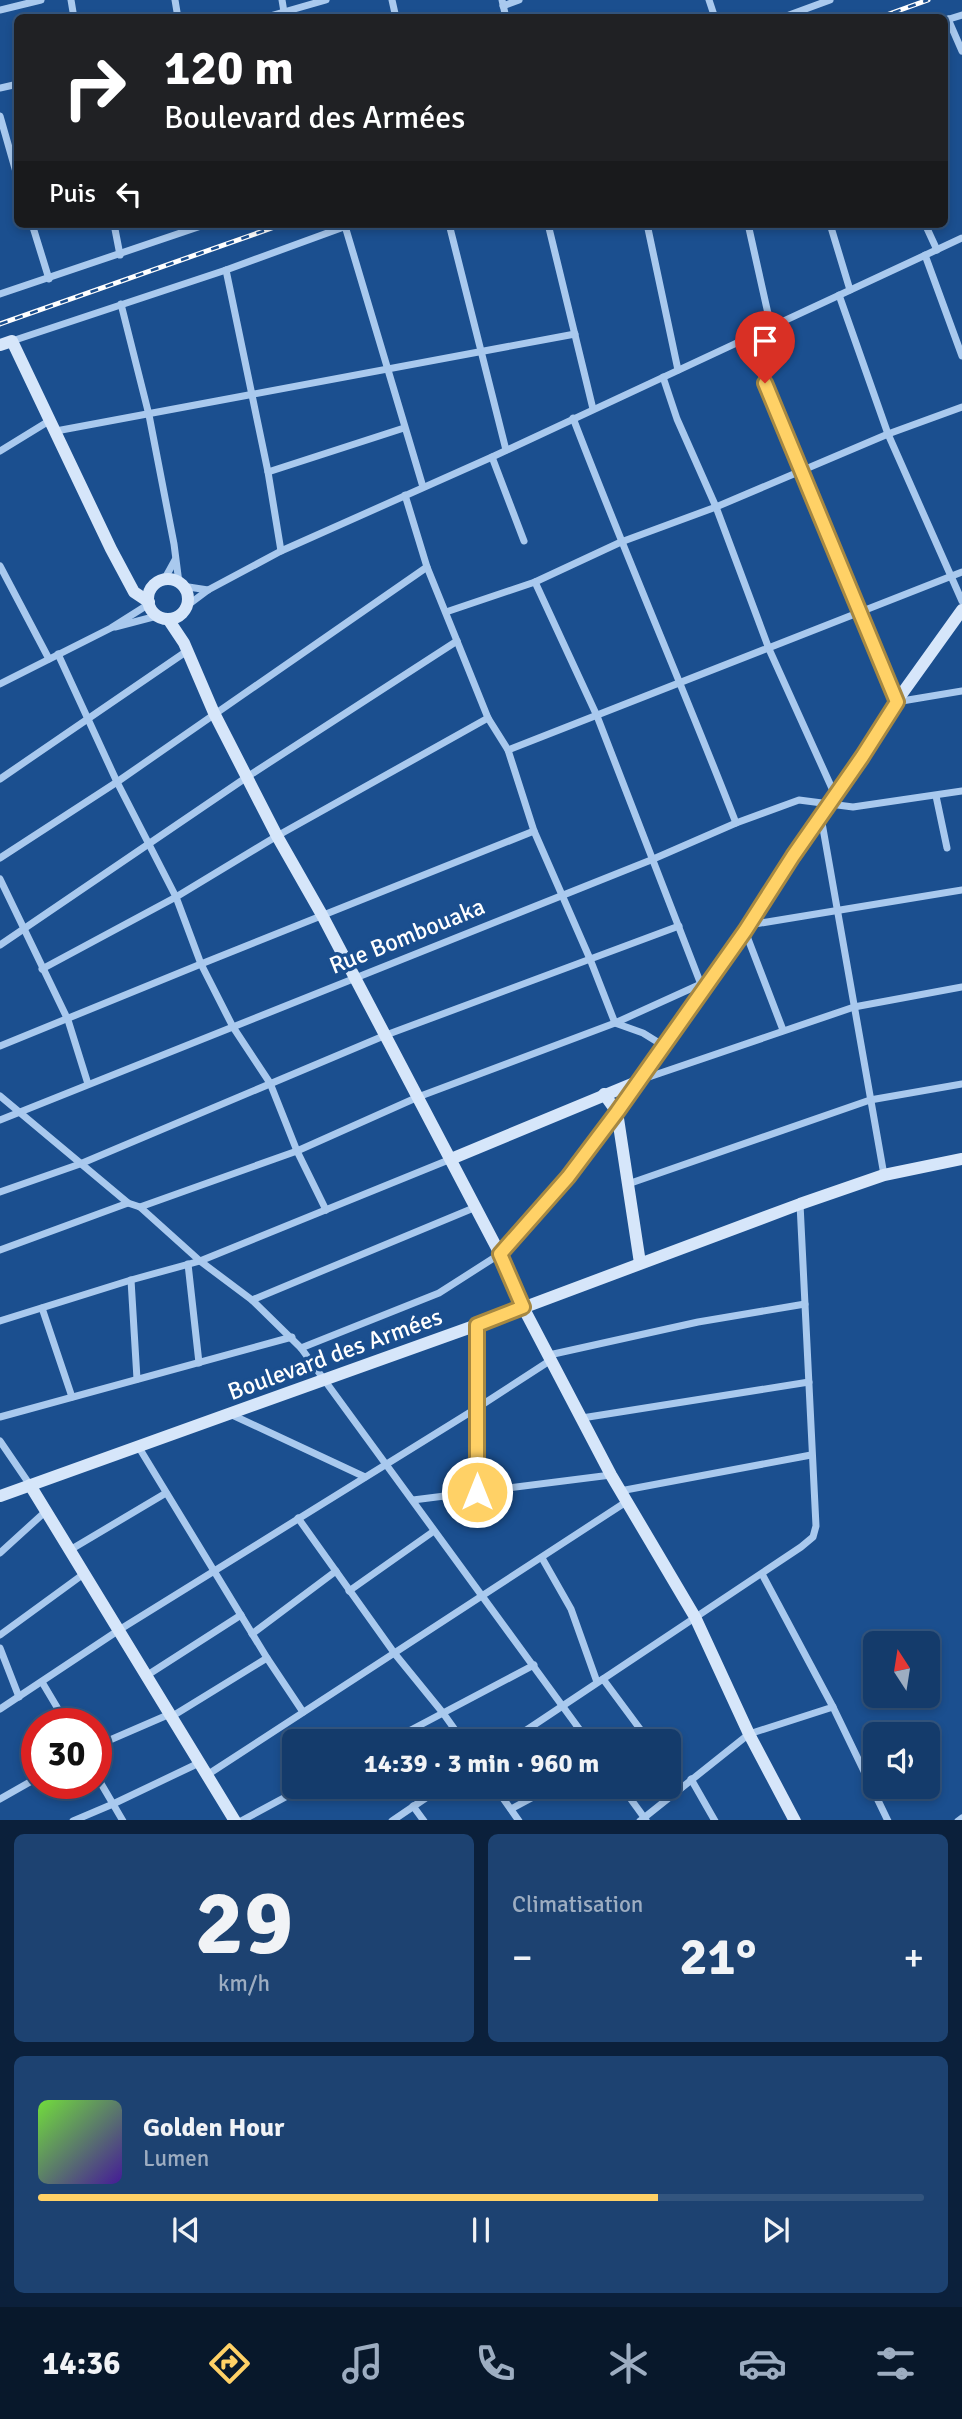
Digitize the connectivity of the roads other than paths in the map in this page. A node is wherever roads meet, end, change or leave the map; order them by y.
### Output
1 (41, 0) edge
2 (282, 0) edge
3 (326, 0) edge
4 (519, 0) edge
5 (830, 0) edge
6 (820, 2) edge
7 (502, 3) edge
8 (0, 10) edge
9 (285, 14) edge
10 (791, 14) edge
11 (948, 22) edge
12 (962, 51) edge
13 (0, 116) edge
14 (14, 164) edge
15 (33, 228) edge
16 (115, 228) edge
17 (196, 228) edge
18 (341, 228) edge
19 (350, 228) edge
20 (450, 228) edge
21 (549, 228) edge
22 (648, 228) edge
23 (749, 228) edge
24 (831, 228) edge
25 (927, 228) edge
26 (962, 238) edge
27 (937, 250) junction
28 (120, 255) junction
29 (925, 255) junction
30 (226, 270) junction
31 (50, 279) junction
32 (850, 290) junction
33 (0, 294) edge
34 (839, 295) junction
35 (121, 304) junction
36 (771, 327) junction
37 (575, 334) junction
38 (747, 338) junction
39 (6, 343) edge
40 (482, 351) junction
41 (962, 356) edge
42 (389, 370) junction
43 (678, 370) junction
44 (663, 377) junction
45 (253, 395) junction
46 (962, 407) edge
47 (593, 409) junction
48 (149, 415) junction
49 (573, 418) junction
50 (53, 426) junction
51 (404, 428) junction
52 (888, 434) junction
53 (506, 450) junction
54 (0, 451) edge
55 (492, 457) junction
56 (268, 472) junction
57 (800, 472) junction
58 (423, 487) junction
59 (405, 495) junction
60 (716, 507) junction
61 (524, 541) dead end
62 (621, 542) junction
63 (281, 551) junction
64 (176, 556) junction
65 (0, 566) edge
66 (427, 567) junction
67 (962, 572) edge
68 (125, 575) junction
69 (952, 576) junction
70 (161, 581) junction
71 (535, 582) junction
72 (181, 584) junction
73 (208, 590) junction
74 (962, 601) edge
75 (149, 603) junction
76 (186, 609) junction
77 (962, 610) edge
78 (446, 612) junction
79 (859, 613) junction
80 (162, 617) junction
81 (111, 628) junction
82 (457, 641) junction
83 (186, 647) junction
84 (769, 649) junction
85 (58, 654) junction
86 (49, 659) junction
87 (681, 683) junction
88 (0, 684) edge
89 (962, 691) edge
90 (897, 702) junction
91 (214, 713) junction
92 (597, 716) junction
93 (488, 718) junction
94 (87, 719) junction
95 (508, 750) junction
96 (247, 777) junction
97 (0, 779) edge
98 (117, 782) junction
99 (962, 791) edge
100 (936, 796) junction
101 (833, 799) junction
102 (821, 817) junction
103 (736, 823) junction
104 (534, 831) junction
105 (277, 836) junction
106 (148, 845) junction
107 (947, 848) dead end
108 (0, 858) edge
109 (652, 860) junction
110 (0, 879) edge
111 (962, 890) edge
112 (561, 895) junction
113 (176, 897) junction
114 (837, 911) junction
115 (322, 915) junction
116 (679, 926) junction
117 (747, 928) junction
118 (24, 929) junction
119 (0, 945) edge
120 (590, 959) junction
121 (201, 964) junction
122 (43, 969) junction
123 (354, 978) junction
124 (702, 987) junction
125 (962, 987) edge
126 (854, 1006) junction
127 (68, 1020) junction
128 (615, 1023) junction
129 (233, 1027) junction
130 (783, 1030) junction
131 (386, 1035) junction
132 (0, 1046) edge
133 (664, 1046) junction
134 (640, 1081) junction
135 (270, 1083) junction
136 (88, 1084) junction
137 (962, 1084) edge
138 (604, 1094) junction
139 (0, 1096) edge
140 (418, 1097) junction
141 (870, 1100) junction
142 (617, 1112) junction
143 (21, 1113) junction
144 (0, 1120) edge
145 (297, 1151) junction
146 (451, 1159) junction
147 (962, 1159) edge
148 (80, 1164) junction
149 (884, 1175) junction
150 (628, 1184) junction
151 (0, 1192) edge
152 (128, 1203) junction
153 (800, 1204) junction
154 (140, 1207) junction
155 (475, 1207) junction
156 (327, 1210) junction
157 (0, 1250) edge
158 (500, 1254) junction
159 (200, 1261) junction
160 (640, 1263) junction
161 (188, 1264) junction
162 (131, 1280) junction
163 (252, 1300) junction
164 (805, 1304) junction
165 (523, 1307) junction
166 (42, 1308) junction
167 (0, 1321) edge
168 (477, 1325) junction
169 (292, 1337) junction
170 (301, 1348) junction
171 (550, 1357) junction
172 (199, 1363) junction
173 (137, 1379) junction
174 (324, 1380) junction
175 (809, 1382) junction
176 (72, 1397) junction
177 (477, 1408) junction
178 (230, 1414) junction
179 (0, 1417) edge
180 (582, 1418) junction
181 (0, 1441) edge
182 (138, 1446) junction
183 (811, 1455) junction
184 (386, 1464) junction
185 (611, 1475) junction
186 (365, 1477) junction
187 (30, 1485) junction
188 (477, 1492) junction
189 (166, 1493) junction
190 (0, 1496) edge
191 (623, 1496) junction
192 (413, 1500) junction
193 (46, 1511) junction
194 (298, 1518) junction
195 (434, 1531) junction
196 (70, 1550) junction
197 (0, 1553) edge
198 (542, 1558) junction
199 (214, 1570) junction
200 (335, 1571) junction
201 (85, 1573) junction
202 (762, 1574) junction
203 (349, 1591) junction
204 (481, 1597) junction
205 (241, 1615) junction
206 (695, 1617) junction
207 (119, 1630) junction
208 (252, 1634) junction
209 (0, 1635) edge
210 (0, 1648) edge
211 (395, 1654) junction
212 (267, 1658) junction
213 (534, 1665) junction
214 (146, 1676) junction
215 (600, 1680) junction
216 (42, 1682) junction
217 (19, 1697) junction
218 (562, 1706) junction
219 (834, 1707) junction
220 (57, 1708) edge
221 (0, 1709) edge
222 (303, 1712) junction
223 (443, 1713) junction
224 (170, 1715) junction
225 (413, 1729) edge
226 (454, 1729) edge
227 (528, 1729) edge
228 (579, 1729) edge
229 (639, 1729) edge
230 (750, 1734) junction
231 (112, 1739) edge
232 (199, 1763) junction
233 (207, 1775) junction
234 (691, 1779) junction
235 (21, 1787) edge
236 (682, 1787) joint
237 (0, 1798) edge
238 (110, 1799) edge
239 (282, 1799) edge
240 (424, 1799) edge
241 (504, 1799) edge
242 (530, 1799) edge
243 (630, 1799) edge
244 (113, 1804) junction
245 (413, 1806) junction
246 (512, 1809) junction
247 (643, 1819) edge
248 (75, 1820) edge
249 (121, 1820) edge
250 (234, 1820) edge
251 (243, 1820) edge
252 (393, 1820) edge
253 (423, 1820) edge
254 (518, 1820) edge
255 (714, 1820) edge
256 (794, 1820) edge
257 (888, 1820) edge

1 - 8 street
2 - 9 street
3 - 9 street
4 - 7 street
5 - 6 street
6 - 10 street
11 - 12 street
13 - 14 street
15 - 31 street
16 - 28 street
17 - 28 street
18 - 30 street
19 - 42 street
20 - 40 street
21 - 37 street
22 - 43 street
23 - 36 street
24 - 32 street
25 - 27 street
26 - 27 street
27 - 29 street
28 - 31 street
29 - 32 street
29 - 41 street
30 - 35 street
30 - 45 street
31 - 33 street
32 - 34 street
34 - 36 street
34 - 52 street
35 - 39 street
35 - 48 street
36 - 38 street
37 - 40 street
37 - 47 street
38 - 43 street
38 - 57 street
39 - 50 main road
40 - 42 street
40 - 53 street
42 - 45 street
42 - 51 street
43 - 44 street
44 - 47 street
44 - 60 street
45 - 48 street
45 - 56 street
46 - 52 street
47 - 49 street
48 - 50 street
48 - 64 street
49 - 53 street
49 - 62 street
50 - 54 street
50 - 68 main road
51 - 56 street
51 - 58 street
52 - 57 street
52 - 69 street
53 - 55 street
55 - 58 street
55 - 61 street
56 - 63 street
57 - 60 street
57 - 79 street
58 - 59 street
59 - 63 street
59 - 66 street
60 - 62 street
60 - 84 street
62 - 71 street
62 - 87 street
63 - 73 street
64 - 70 street
64 - 72 street
65 - 86 street
66 - 78 street
66 - 91 street
67 - 69 street
68 - 70 main road
68 - 75 main road
69 - 74 street
69 - 79 street
70 - 72 main road
70 - 75 main road
71 - 78 street
71 - 92 street
72 - 73 street
72 - 76 main road
73 - 76 street
75 - 80 main road
75 - 81 street
76 - 80 main road
76 - 83 main road
77 - 90 main road
78 - 82 street
79 - 84 street
79 - 90 street
80 - 81 street
80 - 83 main road
81 - 85 street
82 - 93 street
82 - 96 street
83 - 91 main road
83 - 94 street
84 - 87 street
84 - 101 street
85 - 86 street
85 - 94 street
86 - 88 street
87 - 92 street
87 - 103 street
89 - 90 street
90 - 101 main road
91 - 96 main road
91 - 98 street
92 - 95 street
92 - 109 street
93 - 95 street
93 - 105 street
94 - 97 street
94 - 98 street
95 - 104 street
96 - 105 main road
96 - 106 street
98 - 106 street
98 - 108 street
99 - 100 street, Rue Bombouaka
100 - 101 street, Rue Bombouaka
100 - 107 street
101 - 102 main road
101 - 103 street, Rue Bombouaka
102 - 114 street
102 - 117 main road
103 - 109 street, Rue Bombouaka
104 - 112 street
104 - 115 street
105 - 113 street
105 - 115 main road
106 - 113 street
106 - 118 street
109 - 112 street, Rue Bombouaka
109 - 116 street
110 - 118 street
111 - 114 street
112 - 120 street
112 - 123 street, Rue Bombouaka
113 - 121 street
113 - 122 street
114 - 117 street
114 - 126 street
115 - 121 street
115 - 123 main road
116 - 120 street
116 - 124 street
117 - 124 main road
117 - 130 street
118 - 119 street
118 - 122 street
120 - 128 street
120 - 131 street
121 - 127 street
121 - 129 street
122 - 127 street
123 - 129 street, Rue Bombouaka
123 - 131 main road
124 - 128 street
124 - 133 main road
125 - 126 street
126 - 130 street
126 - 141 street
127 - 132 street
127 - 136 street
128 - 133 street
128 - 140 street
129 - 135 street
129 - 136 street, Rue Bombouaka
130 - 134 street
131 - 135 street
131 - 140 main road
133 - 134 main road
134 - 138 main road
134 - 142 main road
135 - 145 street
135 - 148 street
136 - 143 street, Rue Bombouaka
137 - 141 street
138 - 142 main road
138 - 146 main road
139 - 143 street
140 - 145 street
140 - 146 main road
141 - 149 street
141 - 150 street
142 - 150 main road
142 - 158 main road
143 - 144 street, Rue Bombouaka
143 - 148 street
145 - 154 street
145 - 156 street
146 - 155 main road
146 - 156 street
147 - 149 main road, Boulevard des Armées
148 - 151 street
148 - 152 street
149 - 153 main road, Boulevard des Armées
150 - 160 main road
152 - 154 street
152 - 157 street
153 - 160 main road, Boulevard des Armées
153 - 164 street
154 - 159 street
155 - 158 main road
155 - 163 street
156 - 159 street
158 - 165 main road
158 - 170 street
159 - 161 street
159 - 163 street
160 - 165 main road, Boulevard des Armées
161 - 162 street
161 - 172 street
162 - 166 street
162 - 173 street
163 - 169 street
164 - 171 street
164 - 175 street
165 - 168 main road, Boulevard des Armées
165 - 171 main road
166 - 167 street
166 - 176 street
168 - 174 main road, Boulevard des Armées
168 - 177 street
169 - 170 street
169 - 172 street
170 - 174 street
171 - 177 street
171 - 180 main road
172 - 173 street
173 - 176 street
174 - 178 main road, Boulevard des Armées
174 - 184 street
175 - 180 street
175 - 183 street
176 - 179 street
177 - 184 street
177 - 188 street
178 - 182 main road, Boulevard des Armées
178 - 186 street
180 - 185 main road
181 - 187 street
182 - 187 main road, Boulevard des Armées
182 - 189 street
183 - 191 street
183 - 202 street
184 - 186 street
184 - 192 street
185 - 188 street
185 - 191 main road
186 - 194 street
187 - 190 main road, Boulevard des Armées
187 - 193 main road
188 - 192 street
189 - 196 street
189 - 199 street
191 - 198 street
191 - 206 main road
192 - 195 street
193 - 196 main road
193 - 197 street
194 - 199 street
194 - 200 street
195 - 203 street
195 - 204 street
196 - 201 main road
198 - 204 street
198 - 215 street
199 - 205 street
199 - 207 street
200 - 203 street
200 - 208 street
201 - 207 main road
201 - 209 street
202 - 206 street
202 - 219 street
203 - 211 street
204 - 211 street
204 - 213 street
205 - 208 street
205 - 214 street
206 - 215 street
206 - 230 main road
207 - 214 main road
207 - 216 street
208 - 212 street
210 - 217 street
211 - 222 street
211 - 223 street
212 - 222 street
212 - 224 street
213 - 218 street
213 - 223 street
214 - 224 main road
215 - 218 street
215 - 229 street
216 - 217 street
216 - 220 street
217 - 221 street
218 - 227 street
218 - 228 street
219 - 230 street
219 - 257 street
222 - 233 street
223 - 225 street
223 - 226 street
224 - 231 street
224 - 232 main road
230 - 234 street
230 - 256 main road
232 - 233 main road
232 - 244 street
233 - 250 main road
234 - 236 street
234 - 255 street
235 - 237 street
236 - 247 street
238 - 244 street
239 - 251 street
240 - 245 street
241 - 246 street
242 - 246 street
243 - 247 street
244 - 248 street
244 - 249 street
245 - 252 street
245 - 253 street
246 - 254 street

